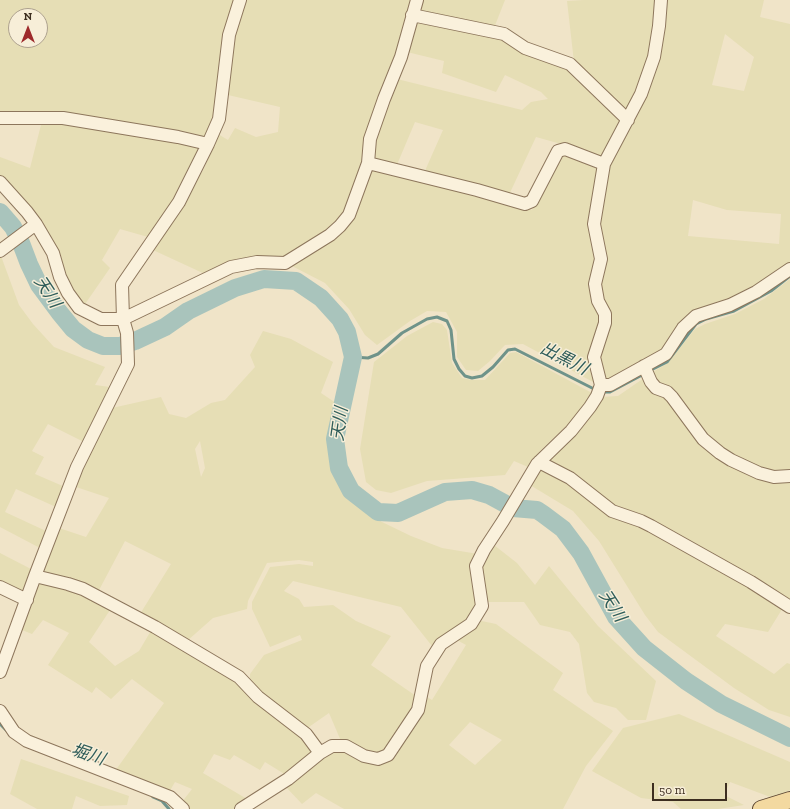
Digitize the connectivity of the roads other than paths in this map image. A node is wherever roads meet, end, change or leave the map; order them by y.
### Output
1 (240, 0) edge
2 (417, 0) edge
3 (661, 0) edge
4 (412, 15) junction
5 (0, 118) edge
6 (628, 120) junction
7 (208, 144) junction
8 (368, 163) junction
9 (604, 164) junction
10 (0, 182) edge
11 (33, 227) junction
12 (1, 250) edge
13 (790, 269) edge
14 (123, 319) junction
15 (644, 366) junction
16 (600, 389) junction
17 (539, 462) junction
18 (790, 476) edge
19 (35, 576) junction
20 (0, 587) edge
21 (26, 600) junction
22 (790, 607) edge
23 (0, 672) edge
24 (0, 711) edge
25 (320, 753) junction
26 (790, 800) edge
27 (183, 809) edge
28 (241, 809) edge
29 (761, 809) edge

1 - 7 street
2 - 4 street
3 - 6 street
4 - 6 street
4 - 8 street
5 - 7 street
6 - 9 street
7 - 14 street
8 - 9 street
8 - 14 street
9 - 16 street
10 - 11 street
11 - 12 street
11 - 14 street
13 - 15 street
14 - 19 street
15 - 16 street
15 - 18 street
16 - 17 street
17 - 22 street
17 - 25 street
19 - 21 street
19 - 25 street
20 - 21 street
21 - 23 street
24 - 27 street
25 - 28 street
26 - 29 main road

